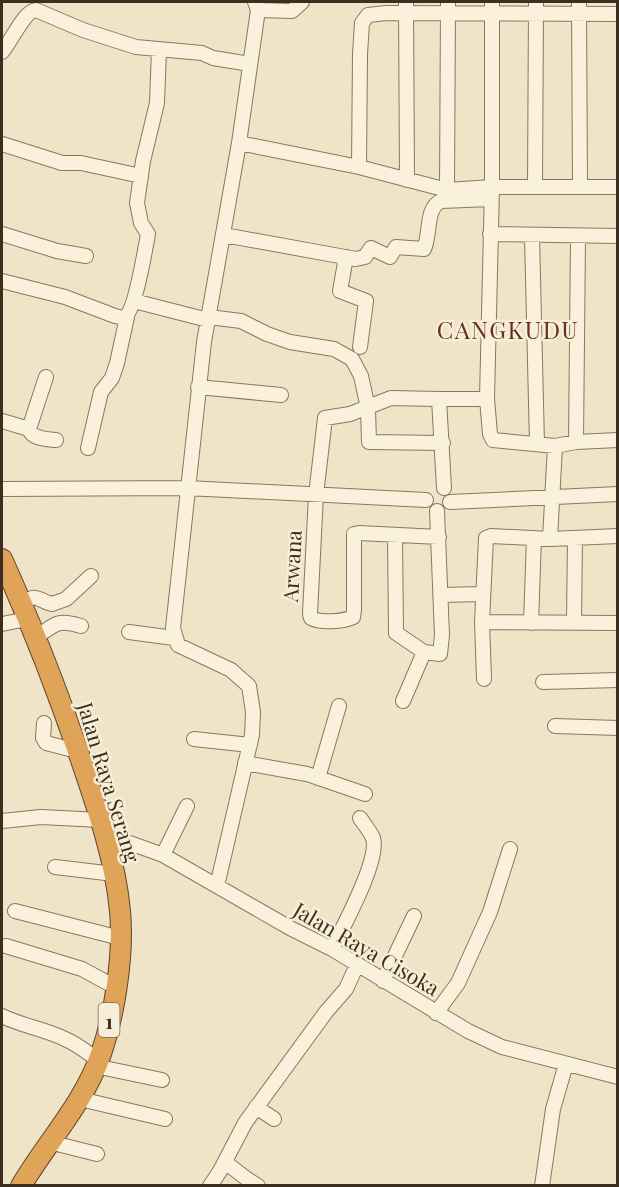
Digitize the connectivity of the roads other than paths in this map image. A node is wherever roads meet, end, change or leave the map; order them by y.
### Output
1 (302, 2) edge
2 (256, 6) edge
3 (405, 7) edge
4 (448, 7) edge
5 (492, 7) edge
6 (536, 8) edge
7 (579, 8) edge
8 (618, 14) edge
9 (159, 50) junction
10 (2, 52) edge
11 (250, 64) junction
12 (239, 142) junction
13 (2, 144) edge
14 (359, 167) junction
15 (141, 176) junction
16 (407, 180) junction
17 (535, 187) junction
18 (580, 187) junction
19 (618, 187) edge
20 (447, 190) junction
21 (491, 193) junction
22 (2, 234) edge
23 (490, 234) junction
24 (224, 235) junction
25 (532, 236) junction
26 (578, 236) junction
27 (618, 236) edge
28 (86, 256) dead end
29 (346, 257) junction
30 (2, 281) edge
31 (134, 301) junction
32 (127, 317) junction
33 (208, 319) junction
34 (360, 347) dead end
35 (46, 377) dead end
36 (198, 387) junction
37 (281, 395) dead end
38 (440, 399) junction
39 (487, 399) junction
40 (368, 408) junction
41 (2, 421) edge
42 (29, 429) junction
43 (56, 440) dead end
44 (618, 440) edge
45 (576, 442) junction
46 (442, 443) junction
47 (537, 444) junction
48 (555, 446) junction
49 (88, 448) dead end
50 (187, 488) junction
51 (444, 488) junction
52 (2, 489) edge
53 (618, 494) edge
54 (316, 495) junction
55 (553, 495) junction
56 (426, 500) junction
57 (450, 502) junction
58 (437, 511) junction
59 (395, 536) junction
60 (618, 536) edge
61 (439, 537) junction
62 (534, 538) junction
63 (575, 538) junction
64 (550, 539) junction
65 (2, 559) edge
66 (91, 576) dead end
67 (483, 594) junction
68 (441, 595) junction
69 (24, 611) junction
70 (574, 621) junction
71 (482, 622) junction
72 (531, 623) junction
73 (618, 623) edge
74 (2, 624) edge
75 (81, 626) dead end
76 (129, 632) dead end
77 (35, 638) junction
78 (174, 638) junction
79 (424, 652) junction
80 (484, 680) dead end
81 (618, 680) edge
82 (543, 682) dead end
83 (403, 701) dead end
84 (339, 706) dead end
85 (44, 723) dead end
86 (555, 726) dead end
87 (618, 728) edge
88 (195, 739) dead end
89 (250, 745) junction
90 (77, 751) junction
91 (246, 763) junction
92 (318, 778) junction
93 (365, 794) dead end
94 (187, 806) dead end
95 (360, 818) dead end
96 (2, 821) edge
97 (103, 827) junction
98 (510, 849) dead end
99 (163, 855) junction
100 (55, 867) dead end
101 (114, 874) junction
102 (217, 886) junction
103 (15, 911) dead end
104 (414, 916) dead end
105 (120, 938) junction
106 (6, 946) dead end
107 (332, 949) junction
108 (357, 965) junction
109 (383, 981) junction
110 (115, 987) junction
111 (436, 1013) junction
112 (2, 1016) edge
113 (97, 1063) junction
114 (566, 1064) junction
115 (618, 1077) edge
116 (162, 1080) dead end
117 (80, 1098) junction
118 (256, 1107) junction
119 (165, 1119) dead end
120 (274, 1119) dead end
121 (49, 1142) junction
122 (97, 1154) dead end
123 (225, 1162) junction
124 (21, 1185) edge
125 (210, 1185) edge
126 (258, 1185) edge
127 (542, 1185) edge

1 - 2 street
2 - 11 street
3 - 4 street
3 - 14 street
3 - 16 street
4 - 5 street
4 - 20 street
5 - 6 street
5 - 21 street
6 - 7 street
6 - 17 street
7 - 8 street
7 - 18 street
9 - 10 street
9 - 11 street
9 - 15 street
11 - 12 street
12 - 14 street
12 - 24 street
13 - 15 street
14 - 16 street
15 - 31 street
16 - 20 street
17 - 18 street
17 - 21 street
18 - 19 street
20 - 21 street
21 - 23 street
21 - 29 street
22 - 28 street
23 - 25 street
23 - 39 street
24 - 29 street
24 - 33 street
25 - 26 street
25 - 47 street
26 - 27 street
26 - 45 street
29 - 34 street
30 - 32 street
31 - 32 street
31 - 33 street
32 - 49 street
33 - 36 street
33 - 40 street
35 - 42 street
36 - 37 street
36 - 50 street
38 - 39 street
38 - 40 street
38 - 46 street
39 - 47 street
40 - 46 street
40 - 54 street
41 - 42 street
42 - 43 street
44 - 45 street
45 - 48 street
46 - 51 street
47 - 48 street
48 - 55 street
50 - 52 street
50 - 54 street
50 - 78 street
51 - 56 street
51 - 57 street
53 - 55 street
54 - 56 street
54 - 59 street, Arwana
55 - 57 street
55 - 64 street
56 - 58 street
57 - 58 street
58 - 61 street
59 - 61 street, Arwana
59 - 79 street
60 - 63 street
61 - 68 street
62 - 64 street
62 - 67 street
62 - 72 street
63 - 64 street
63 - 70 street
65 - 69 highway, Jalan Raya Serang / 1
66 - 69 street
67 - 68 street
67 - 71 street
68 - 79 street
69 - 74 street
69 - 77 highway, Jalan Raya Serang / 1
70 - 72 street
70 - 73 street
71 - 72 street
71 - 80 street
75 - 77 street
76 - 78 street
77 - 90 highway, Jalan Raya Serang / 1
78 - 89 street
79 - 83 street
81 - 82 street
84 - 92 street
85 - 90 street
86 - 87 street
88 - 89 street
89 - 91 street
90 - 97 highway, Jalan Raya Serang / 1
91 - 92 street
91 - 102 street
92 - 93 street
94 - 99 street
95 - 107 street
96 - 97 street, Jalan Raya Cisoka
97 - 99 street, Jalan Raya Cisoka
97 - 101 highway, Jalan Raya Serang / 1
98 - 111 street
99 - 102 street, Jalan Raya Cisoka
100 - 101 street
101 - 105 highway, Jalan Raya Serang / 1
102 - 107 street, Jalan Raya Cisoka
103 - 105 street
104 - 109 street
105 - 110 highway, Jalan Raya Serang / 1
106 - 110 street
107 - 108 street, Jalan Raya Cisoka
108 - 109 street, Jalan Raya Cisoka
108 - 118 street
109 - 111 street, Jalan Raya Cisoka
110 - 113 highway, Jalan Raya Serang / 1
111 - 114 street, Jalan Raya Cisoka
112 - 113 street
113 - 116 street
113 - 117 highway, Jalan Raya Serang / 1
114 - 115 street, Jalan Raya Cisoka
114 - 127 street
117 - 119 street
117 - 121 highway, Jalan Raya Serang / 1
118 - 120 street
118 - 123 street
121 - 122 street
121 - 124 highway, Jalan Raya Serang / 1
123 - 125 street
123 - 126 street

